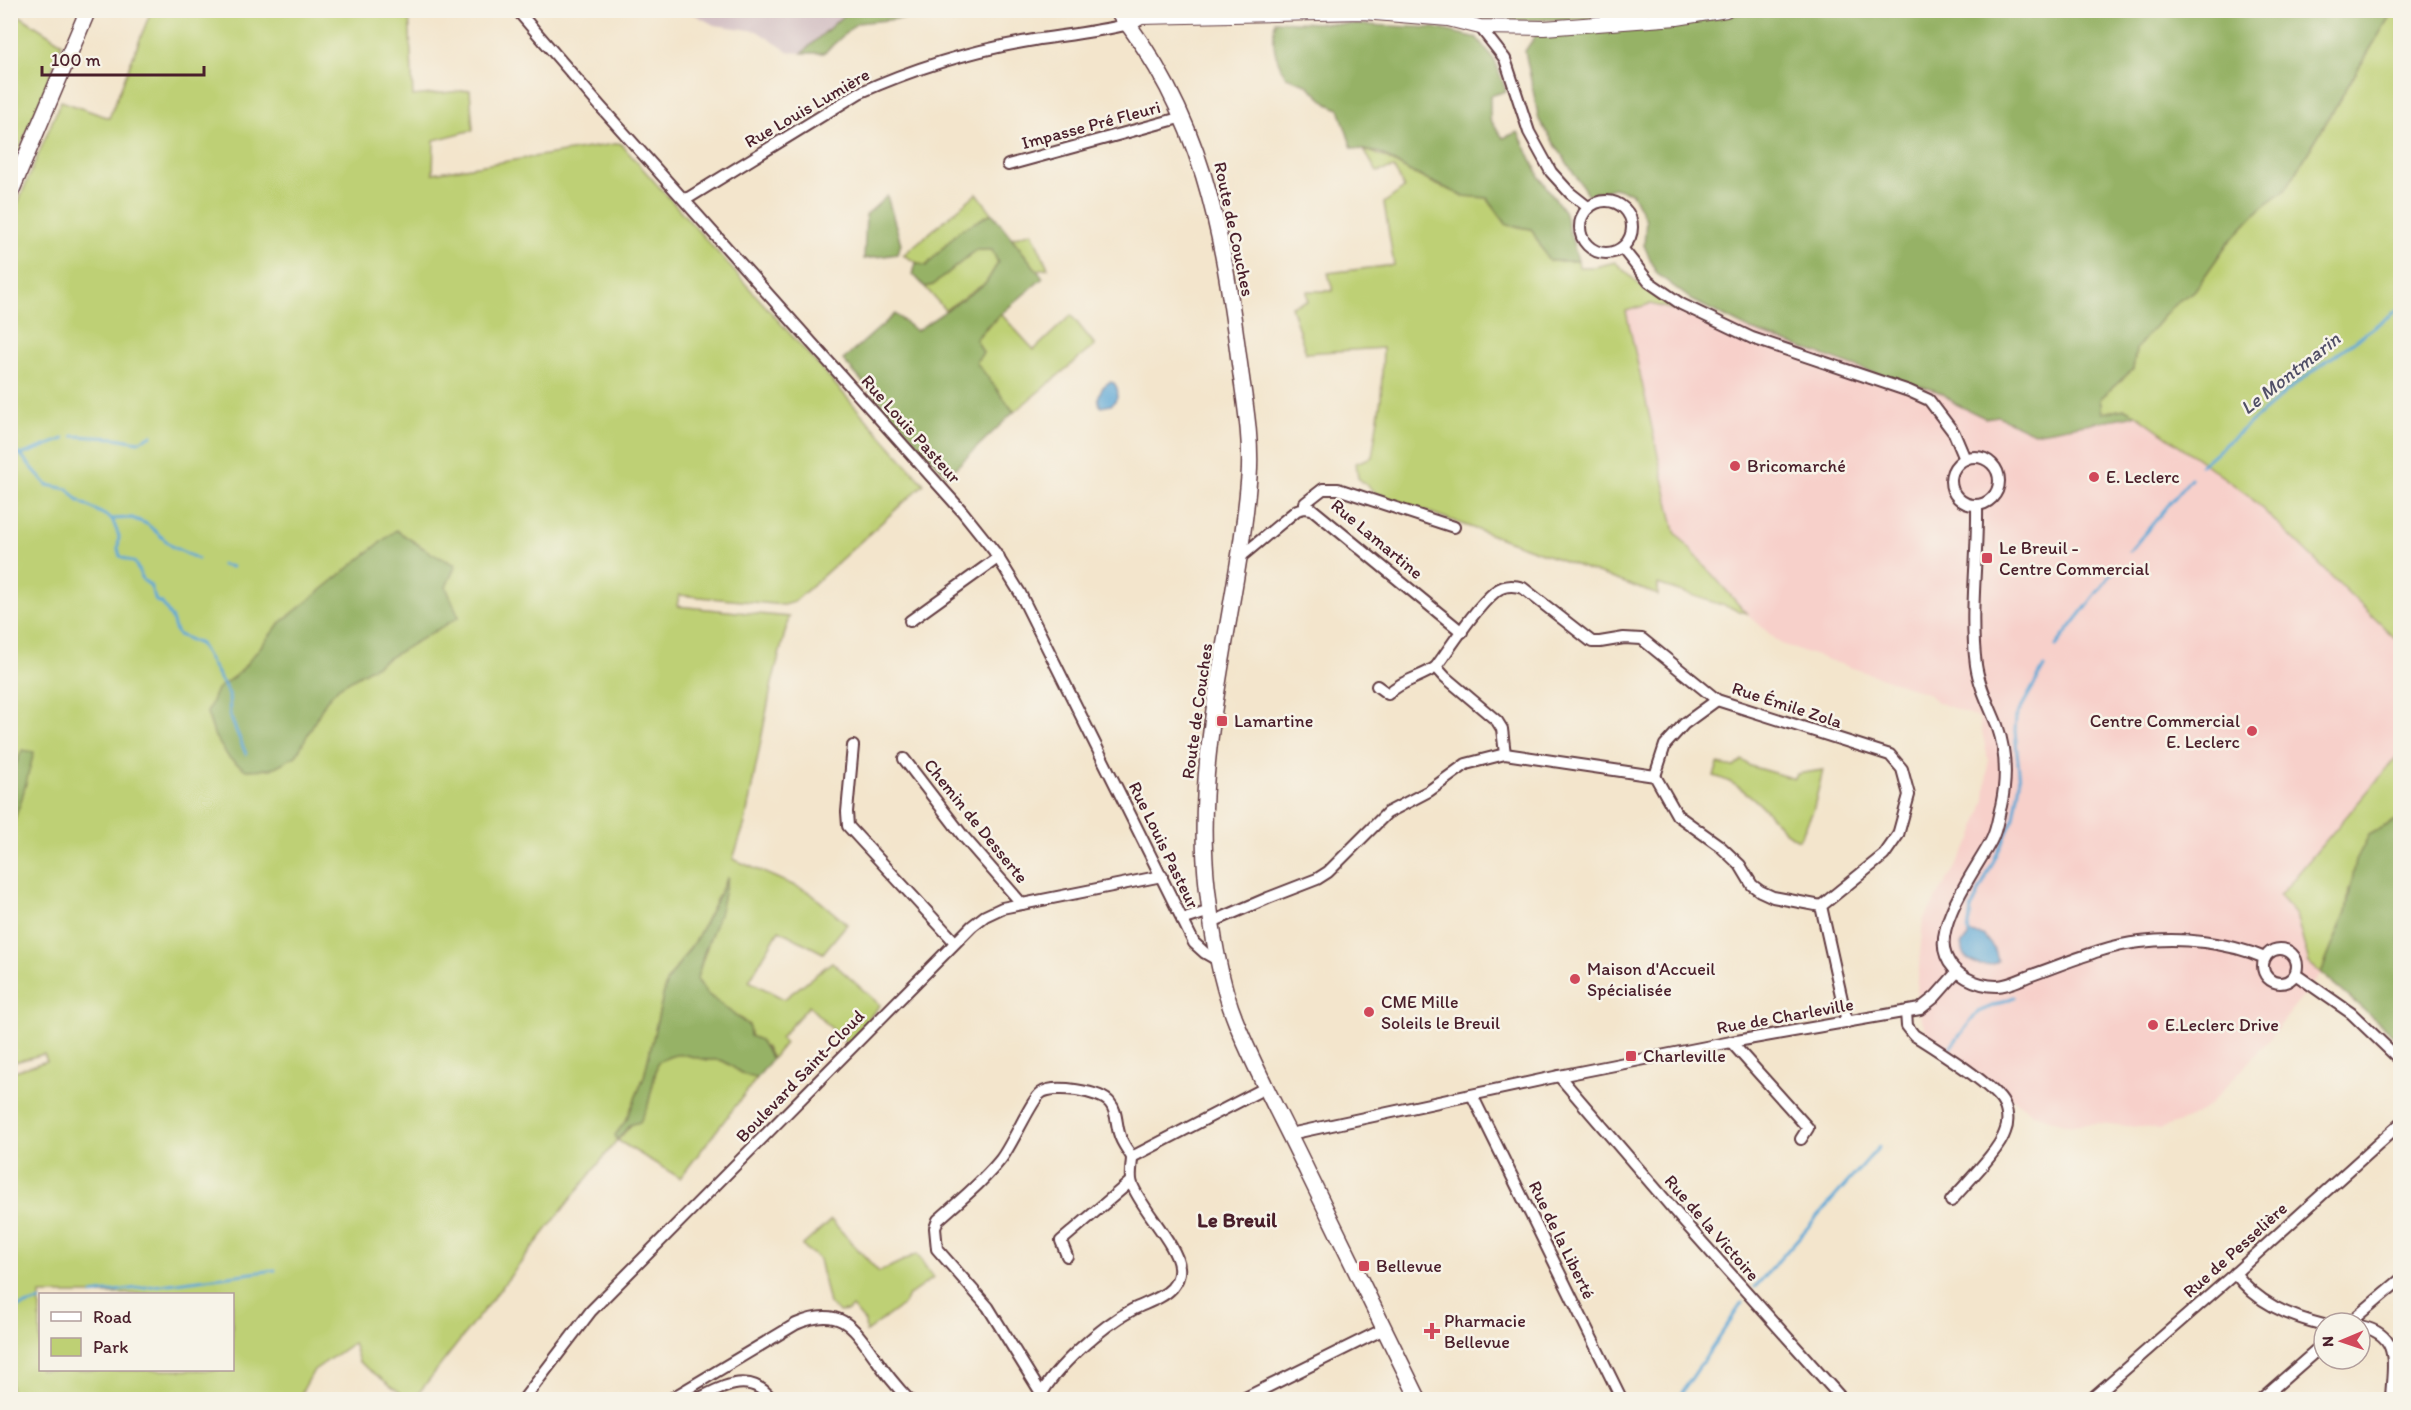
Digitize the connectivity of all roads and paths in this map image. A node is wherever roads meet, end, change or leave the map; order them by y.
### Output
1 (88, 10) edge
2 (517, 10) edge
3 (1117, 10) edge
4 (1726, 10) edge
5 (1129, 24) junction
6 (1480, 27) junction
7 (1183, 117) junction
8 (1008, 165) dead end
9 (10, 194) edge
10 (685, 200) junction
11 (1589, 208) junction
12 (1622, 248) junction
13 (1965, 459) junction
14 (1977, 506) junction
15 (1305, 508) junction
16 (1454, 527) dead end
17 (999, 557) junction
18 (1238, 559) junction
19 (910, 621) dead end
20 (1462, 632) junction
21 (1436, 667) junction
22 (1377, 686) dead end
23 (1717, 700) junction
24 (853, 746) dead end
25 (1505, 754) junction
26 (904, 759) dead end
27 (1655, 777) junction
28 (1162, 876) junction
29 (1022, 904) junction
30 (1821, 906) junction
31 (1211, 916) junction
32 (1182, 920) junction
33 (1189, 932) junction
34 (954, 941) junction
35 (1215, 942) junction
36 (2265, 958) junction
37 (1219, 961) junction
38 (1957, 972) junction
39 (2295, 974) junction
40 (1906, 1012) junction
41 (1847, 1022) junction
42 (1731, 1042) junction
43 (2400, 1060) edge
44 (1559, 1076) junction
45 (1267, 1087) junction
46 (1472, 1095) junction
47 (2400, 1124) edge
48 (1290, 1134) junction
49 (1801, 1139) dead end
50 (1132, 1157) junction
51 (1130, 1182) junction
52 (1951, 1201) dead end
53 (1067, 1256) dead end
54 (2235, 1273) junction
55 (2400, 1280) edge
56 (2367, 1311) edge
57 (2312, 1321) edge
58 (1384, 1329) junction
59 (2372, 1331) edge
60 (2312, 1354) edge
61 (1040, 1396) edge
62 (523, 1400) edge
63 (669, 1400) edge
64 (696, 1400) edge
65 (772, 1400) edge
66 (909, 1400) edge
67 (1241, 1400) edge
68 (1419, 1400) edge
69 (1622, 1400) edge
70 (1843, 1400) edge
71 (2090, 1400) edge
72 (2260, 1400) edge
73 (2391, 1400) edge

1 - 9 main road
2 - 10 street, Rue Louis Pasteur
3 - 5 main road, Route de Couches
4 - 6 street
5 - 6 street
5 - 7 main road, Route de Couches
5 - 10 street, Rue Louis Lumière
6 - 11 street
7 - 8 street, Impasse Pré Fleuri
7 - 18 main road, Route de Couches
10 - 17 street, Rue Louis Pasteur
11 - 12 street
11 - 12 street
12 - 13 street
13 - 14 street
13 - 14 street
14 - 38 street
15 - 16 street
15 - 18 street, Rue Lamartine
15 - 20 street, Rue Lamartine
17 - 19 street
17 - 28 street, Rue Louis Pasteur
18 - 31 main road, Route de Couches
20 - 21 street, Rue Émile Zola
20 - 23 street, Rue Émile Zola
21 - 22 street, Rue Émile Zola
21 - 25 street
23 - 27 street
23 - 30 street, Rue Émile Zola
24 - 34 street
25 - 27 street
25 - 31 street
26 - 29 street, Chemin de Desserte
27 - 30 street
28 - 29 street, Boulevard Saint-Cloud
28 - 32 street, Rue Louis Pasteur
29 - 34 street, Boulevard Saint-Cloud
30 - 41 street
31 - 32 street
31 - 35 main road, Route de Couches
32 - 33 street, Rue Louis Pasteur
33 - 35 street, Rue Louis Pasteur
33 - 37 street, Rue Louis Pasteur
34 - 62 street, Boulevard Saint-Cloud
35 - 37 main road, Route de Couches
36 - 38 street
36 - 39 street
36 - 39 street
37 - 45 main road, Route de Couches
38 - 40 street, Rue de Charleville
39 - 43 street
40 - 41 street, Rue de Charleville
40 - 52 street
41 - 42 street, Rue de Charleville
42 - 44 street, Rue de Charleville
42 - 49 street
44 - 46 street, Rue de Charleville
44 - 70 street, Rue de la Victoire
45 - 48 main road, Route de Couches
45 - 50 street
46 - 48 street, Rue de Charleville
46 - 69 street, Rue de la Liberté
47 - 54 street, Rue de Pesselière
48 - 58 main road, Route de Couches
50 - 51 street
50 - 61 street
51 - 53 street
51 - 61 street
54 - 57 street
54 - 71 street, Rue de Pesselière
55 - 56 street
58 - 67 street
58 - 68 main road, Route de Couches
59 - 73 street
60 - 72 street
63 - 66 street
64 - 65 street

